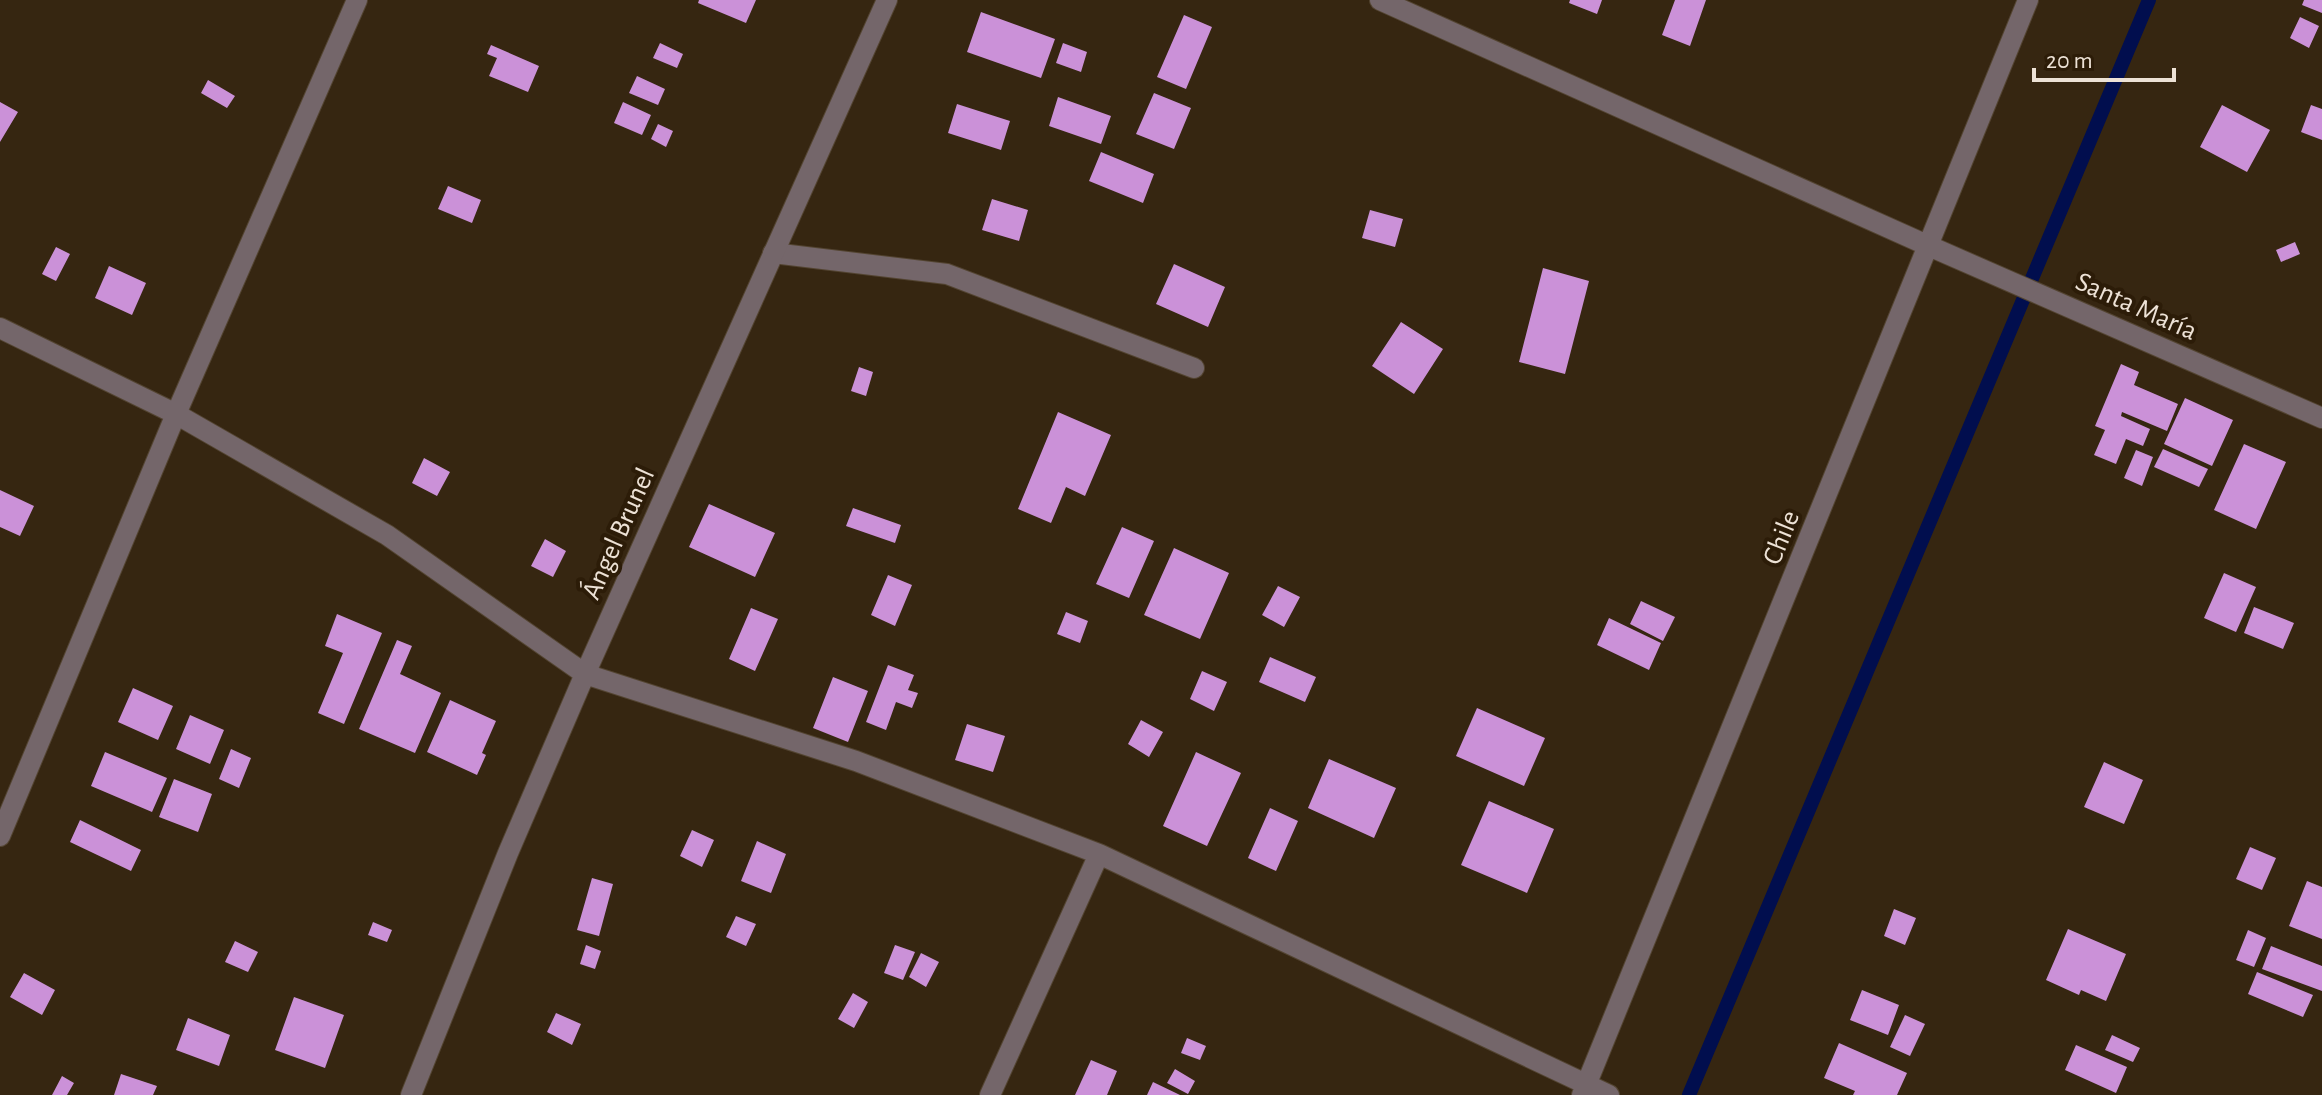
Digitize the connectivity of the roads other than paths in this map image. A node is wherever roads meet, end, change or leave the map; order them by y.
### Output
1 (357, 0) edge
2 (887, 0) edge
3 (1380, 0) edge
4 (2028, 0) edge
5 (1929, 246) junction
6 (773, 253) junction
7 (0, 328) edge
8 (1194, 368) dead end
9 (176, 414) junction
10 (2322, 418) edge
11 (585, 674) junction
12 (0, 836) edge
13 (1099, 854) junction
14 (1584, 1090) edge
15 (411, 1095) edge
16 (990, 1095) edge
17 (1609, 1095) edge

1 - 9 street
2 - 6 street, Ángel Brunel
3 - 5 street, Santa María
4 - 5 street, Chile
5 - 10 street, Santa María
5 - 14 street, Chile
6 - 8 street
6 - 11 street, Ángel Brunel
7 - 9 street
9 - 11 street
9 - 12 street
11 - 13 street
11 - 15 street, Ángel Brunel
13 - 14 street
13 - 16 street
14 - 17 street

